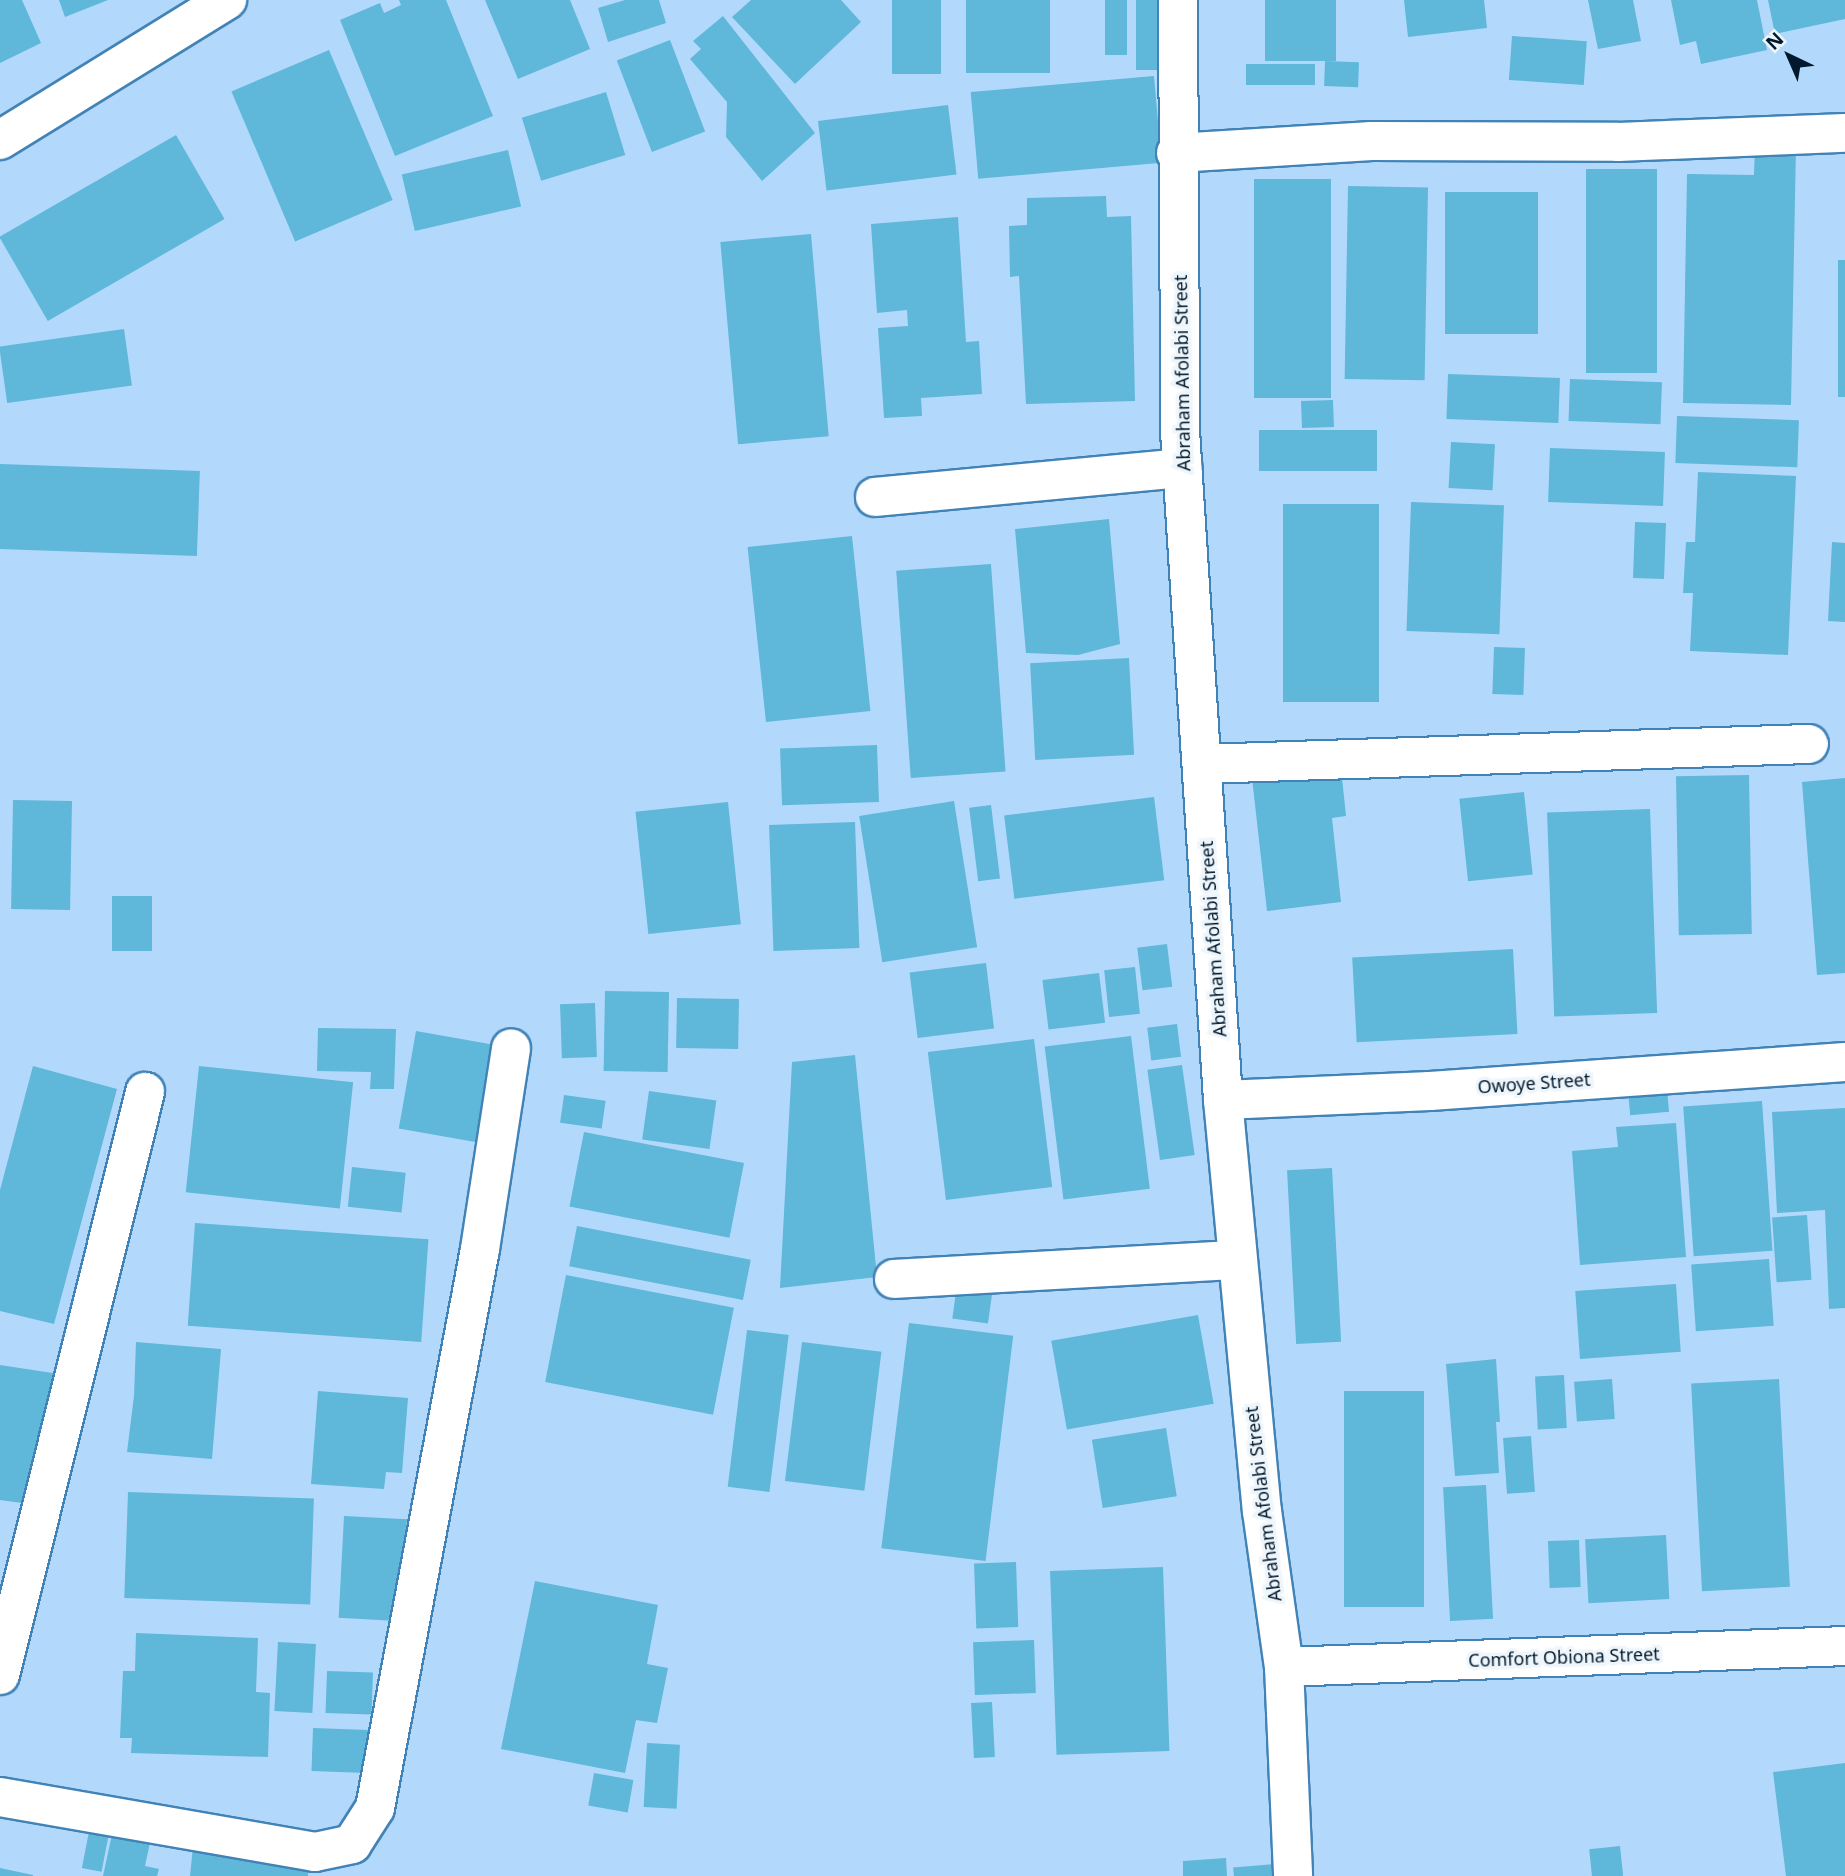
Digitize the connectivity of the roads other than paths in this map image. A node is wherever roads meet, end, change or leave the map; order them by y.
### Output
1 (227, 0) edge
2 (1178, 0) edge
3 (1845, 133) edge
4 (0, 139) edge
5 (1176, 153) junction
6 (1184, 468) junction
7 (875, 498) dead end
8 (1809, 744) dead end
9 (1202, 764) junction
10 (511, 1048) dead end
11 (1845, 1062) edge
12 (145, 1092) dead end
13 (1223, 1100) junction
14 (1236, 1259) junction
15 (894, 1279) dead end
16 (1845, 1646) edge
17 (1284, 1667) junction
18 (0, 1675) edge
19 (0, 1797) edge
20 (1293, 1876) edge

1 - 4 street
2 - 5 street, Abraham Afolabi Street
3 - 5 street
5 - 6 street, Abraham Afolabi Street
6 - 7 street
6 - 9 street, Abraham Afolabi Street
8 - 9 street
9 - 13 street, Abraham Afolabi Street
10 - 19 street
11 - 13 street, Owoye Street
12 - 18 street
13 - 14 street, Abraham Afolabi Street
14 - 15 street
14 - 17 street, Abraham Afolabi Street
16 - 17 street, Comfort Obiona Street
17 - 20 street, Abraham Afolabi Street

